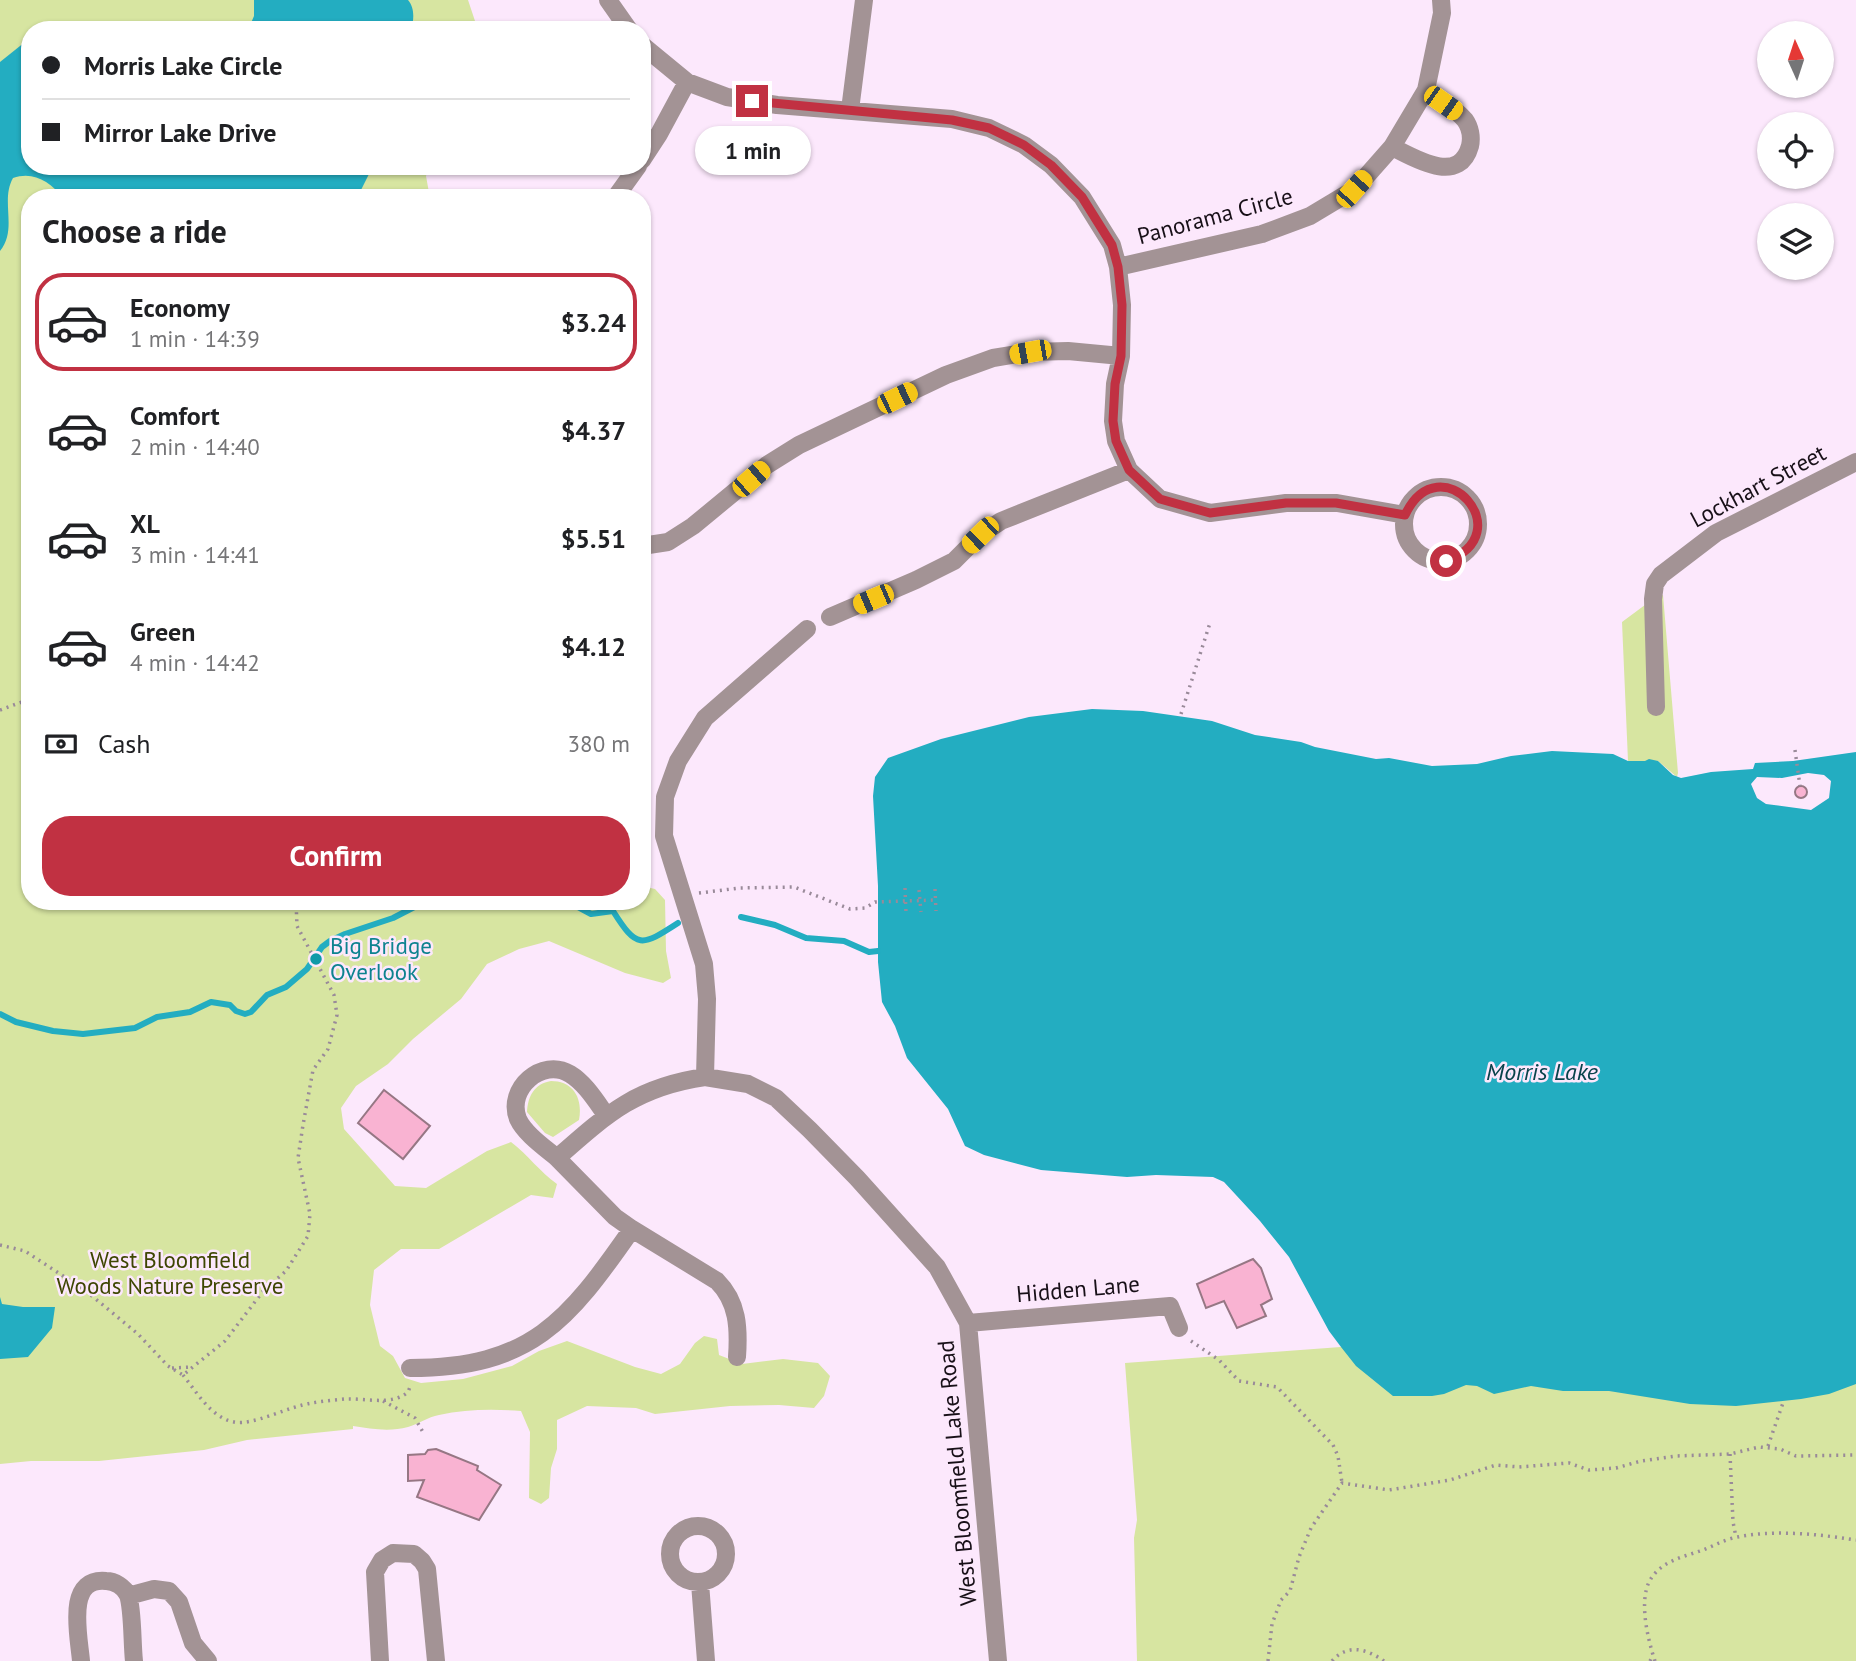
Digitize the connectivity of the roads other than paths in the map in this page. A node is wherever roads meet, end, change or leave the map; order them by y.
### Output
1 (608, 0) edge
2 (864, 0) edge
3 (1441, 0) edge
4 (623, 21) edge
5 (651, 52) edge
6 (687, 82) junction
7 (1426, 90) junction
8 (850, 110) junction
9 (651, 146) edge
10 (1392, 147) junction
11 (1118, 267) junction
12 (1121, 356) junction
13 (1856, 462) edge
14 (1129, 470) junction
15 (1405, 515) junction
16 (651, 545) edge
17 (830, 617) dead end
18 (807, 629) dead end
19 (1656, 707) dead end
20 (705, 1077) junction
21 (607, 1115) junction
22 (557, 1158) junction
23 (632, 1229) junction
24 (968, 1323) junction
25 (1180, 1328) road end
26 (737, 1357) dead end
27 (412, 1368) road end
28 (700, 1583) dead end
29 (128, 1596) junction
30 (81, 1661) edge
31 (134, 1661) edge
32 (208, 1661) edge
33 (380, 1661) edge
34 (436, 1661) edge
35 (706, 1661) edge
36 (998, 1661) edge

1 - 4 street
2 - 8 street
3 - 7 street, Panorama Circle
5 - 6 street
6 - 8 street
6 - 9 street
7 - 10 street, Panorama Circle
7 - 10 street
8 - 11 street
10 - 11 street, Panorama Circle
11 - 12 street
12 - 14 street
12 - 16 street
13 - 19 street, Lockhart Street
14 - 15 street
14 - 17 street
15 - 15 street
18 - 20 street
20 - 21 street, West Bloomfield Lake Road
20 - 24 street, West Bloomfield Lake Road
21 - 22 street
21 - 22 street
22 - 23 street
23 - 26 street
23 - 27 street
24 - 25 street, Hidden Lane
24 - 36 street, West Bloomfield Lake Road
28 - 35 street
29 - 30 street
29 - 31 street
29 - 32 street
33 - 34 street

